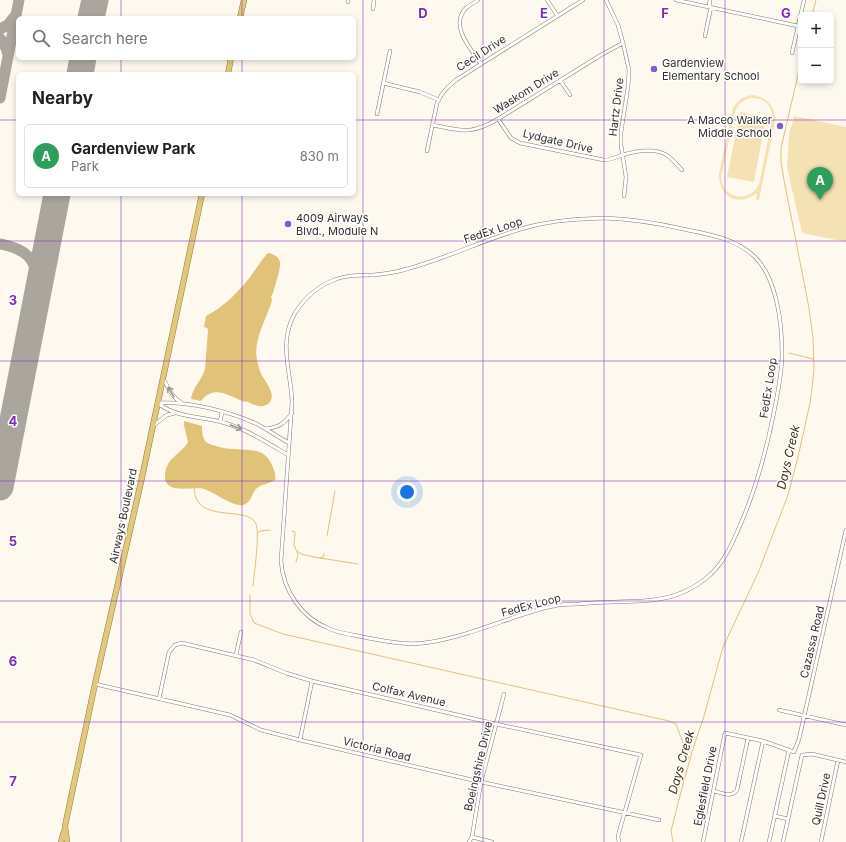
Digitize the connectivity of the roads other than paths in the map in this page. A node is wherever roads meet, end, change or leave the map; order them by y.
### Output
1 (244, 0) edge
2 (374, 0) edge
3 (478, 0) edge
4 (547, 0) edge
5 (583, 0) edge
6 (606, 0) edge
7 (676, 0) edge
8 (703, 0) edge
9 (710, 0) edge
10 (804, 0) edge
11 (702, 5) junction
12 (710, 7) junction
13 (373, 9) dead end
14 (801, 12) edge
15 (557, 15) junction
16 (240, 16) edge
17 (798, 26) joint
18 (705, 36) dead end
19 (624, 44) junction
20 (390, 51) dead end
21 (792, 53) dead end
22 (231, 60) edge
23 (481, 64) junction
24 (228, 72) edge
25 (560, 80) junction
26 (384, 83) junction
27 (570, 95) dead end
28 (439, 100) junction
29 (377, 114) dead end
30 (498, 119) junction
31 (433, 125) junction
32 (427, 151) dead end
33 (623, 155) junction
34 (682, 170) dead end
35 (202, 196) edge
36 (624, 196) dead end
37 (163, 378) junction
38 (157, 403) junction
39 (182, 403) junction
40 (222, 412) junction
41 (176, 413) junction
42 (292, 413) junction
43 (220, 422) junction
44 (152, 426) junction
45 (264, 429) junction
46 (289, 443) junction
47 (288, 455) junction
48 (846, 530) edge
49 (842, 548) junction
50 (846, 550) edge
51 (241, 632) dead end
52 (236, 655) junction
53 (312, 681) junction
54 (94, 684) junction
55 (504, 694) dead end
56 (159, 699) junction
57 (779, 710) dead end
58 (804, 716) junction
59 (496, 724) junction
60 (846, 725) edge
61 (748, 738) junction
62 (300, 740) junction
63 (763, 741) junction
64 (789, 750) junction
65 (838, 760) junction
66 (846, 762) edge
67 (481, 782) junction
68 (714, 791) junction
69 (625, 812) junction
70 (775, 816) junction
71 (788, 819) junction
72 (659, 820) dead end
73 (65, 826) junction
74 (472, 837) junction
75 (61, 842) edge
76 (67, 842) edge
77 (469, 842) edge
78 (492, 842) edge
79 (619, 842) edge
80 (703, 842) edge
81 (741, 842) edge
82 (770, 842) edge
83 (783, 842) edge
84 (821, 842) edge

1 - 16 main road
2 - 13 street
3 - 23 street
4 - 15 street
5 - 15 street, Cecil Drive
6 - 19 street, Hartz Drive
7 - 11 street
8 - 11 street
9 - 12 street
10 - 14 street
11 - 12 street
12 - 17 street
12 - 18 street
15 - 23 street, Cecil Drive
17 - 21 street
19 - 25 street, Waskom Drive
19 - 33 street, Hartz Drive
20 - 26 street
22 - 24 main road
23 - 28 street, Cecil Drive
25 - 27 street
25 - 30 street, Waskom Drive
26 - 28 street
26 - 29 street
28 - 31 street, Cecil Drive
30 - 31 street, Waskom Drive
30 - 33 street, Lydgate Drive
31 - 32 street, Cecil Drive
33 - 34 street, Lydgate Drive
33 - 36 street, Hartz Drive
35 - 37 main road, Airways Boulevard
37 - 38 main road, Airways Boulevard
39 -> 37 street
38 - 39 street
38 - 41 street
38 - 44 main road, Airways Boulevard
39 - 40 street
40 - 43 street
40 - 45 street
41 - 43 street
41 - 44 street
42 - 45 street
42 - 46 street, FedEx Loop
42 - 47 street, FedEx Loop
43 -> 47 street
44 - 54 main road, Airways Boulevard
45 - 46 street
46 - 47 street, FedEx Loop
48 - 49 street, Cazassa Road
49 - 50 street
49 - 58 street, Cazassa Road
51 - 52 street
52 - 53 street, Colfax Avenue
52 - 56 street, Colfax Avenue
53 - 59 street, Colfax Avenue
53 - 62 street
54 - 56 street, Victoria Road
54 - 73 main road, Airways Boulevard
55 - 59 street, Boeingshire Drive
56 - 62 street, Victoria Road
57 - 58 street
58 - 60 street
58 - 64 street, Cazassa Road
59 - 67 street, Boeingshire Drive
59 - 69 street, Colfax Avenue
61 - 63 street
61 - 68 street
61 - 68 street, Eglesfield Drive
62 - 67 street, Victoria Road
63 - 64 street
63 - 81 street
64 - 70 street
65 - 66 street
65 - 71 street
65 - 84 street, Quill Drive
67 - 69 street, Victoria Road
67 - 74 street, Boeingshire Drive
68 - 80 street, Eglesfield Drive
69 - 72 street, Victoria Road
69 - 79 street
70 - 71 street
70 - 82 street
71 - 83 street
73 - 75 main road
73 - 76 main road, Airways Boulevard
74 - 77 street, Boeingshire Drive
74 - 78 street

